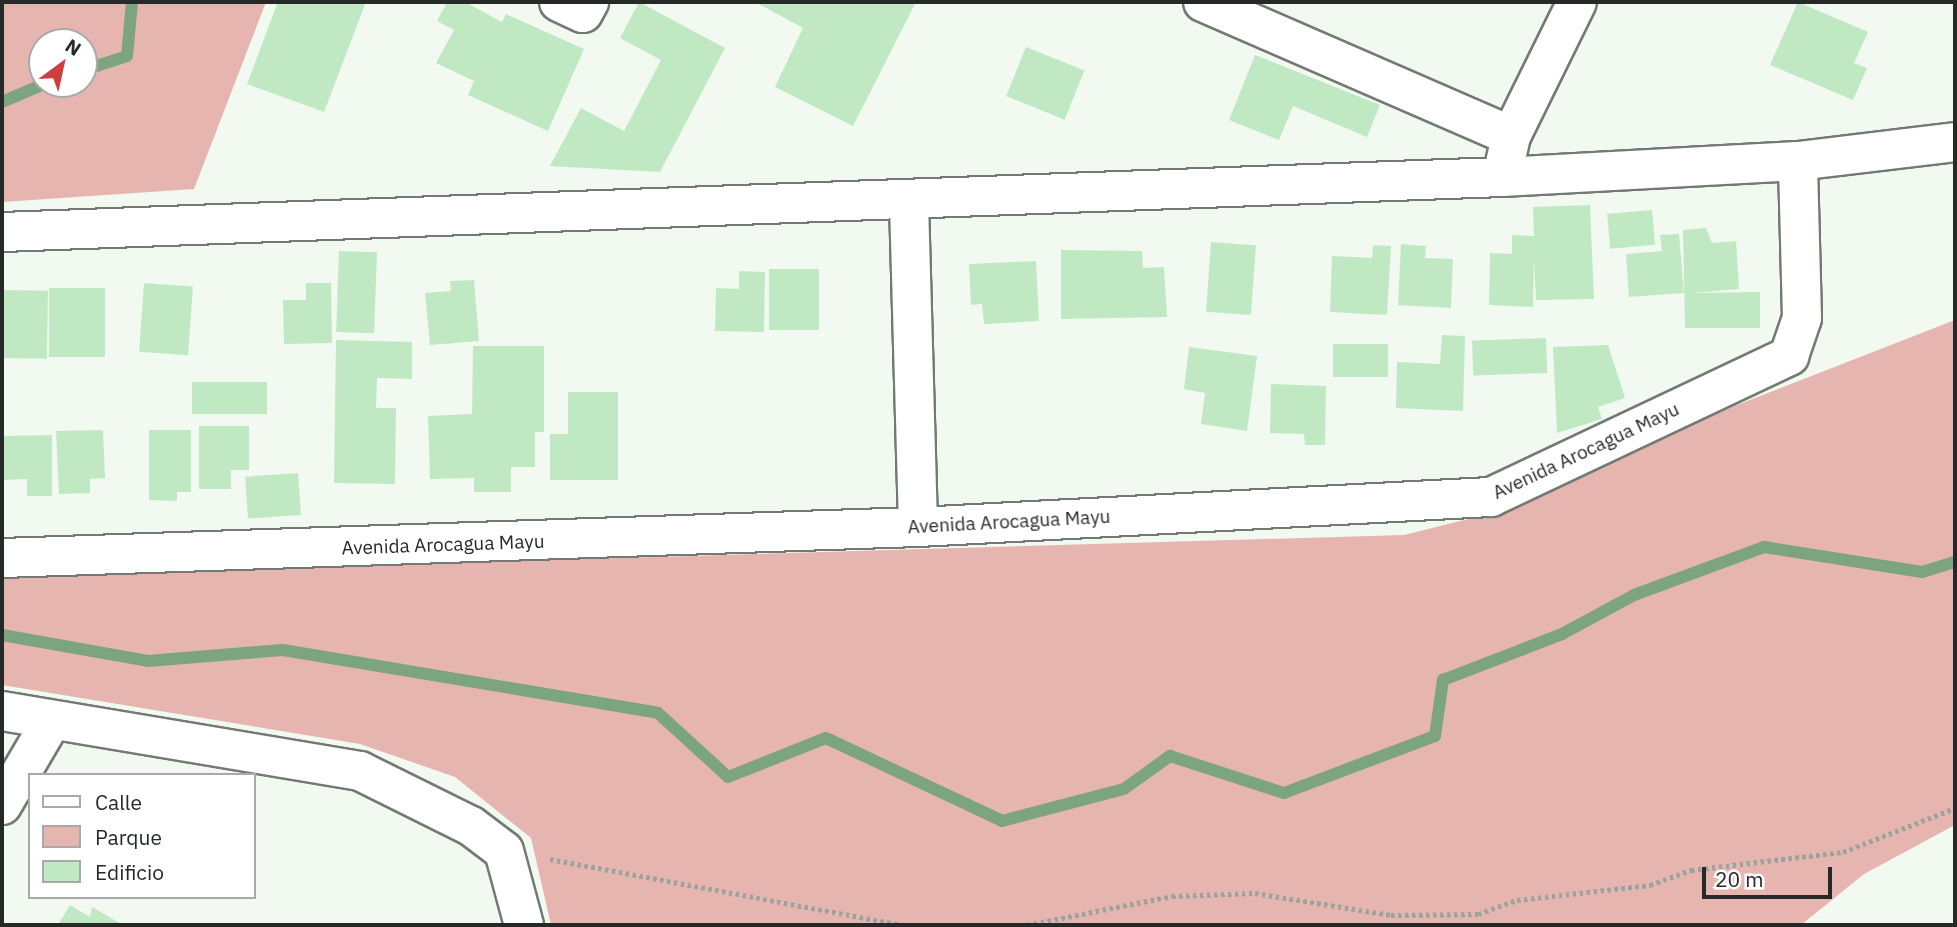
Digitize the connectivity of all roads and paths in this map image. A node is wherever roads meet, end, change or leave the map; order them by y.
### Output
1 (559, 2) edge
2 (589, 2) edge
3 (1203, 2) edge
4 (1577, 2) edge
5 (1511, 136) junction
6 (1955, 142) edge
7 (1798, 161) junction
8 (1502, 177) junction
9 (909, 203) junction
10 (2, 232) edge
11 (918, 527) junction
12 (2, 558) edge
13 (2, 711) edge
14 (52, 720) junction
15 (2, 805) edge
16 (1955, 808) edge
17 (504, 851) junction
18 (524, 925) edge
19 (904, 925) edge
20 (1027, 925) edge

1 - 2 street
3 - 5 street
4 - 5 street
5 - 8 street
6 - 7 street
7 - 8 street
7 - 11 street, Avenida Arocagua Mayu
8 - 9 street
9 - 10 street
9 - 11 street
11 - 12 street, Avenida Arocagua Mayu
13 - 14 street
14 - 15 street
14 - 17 street
16 - 20 path
17 - 18 street
17 - 19 path

